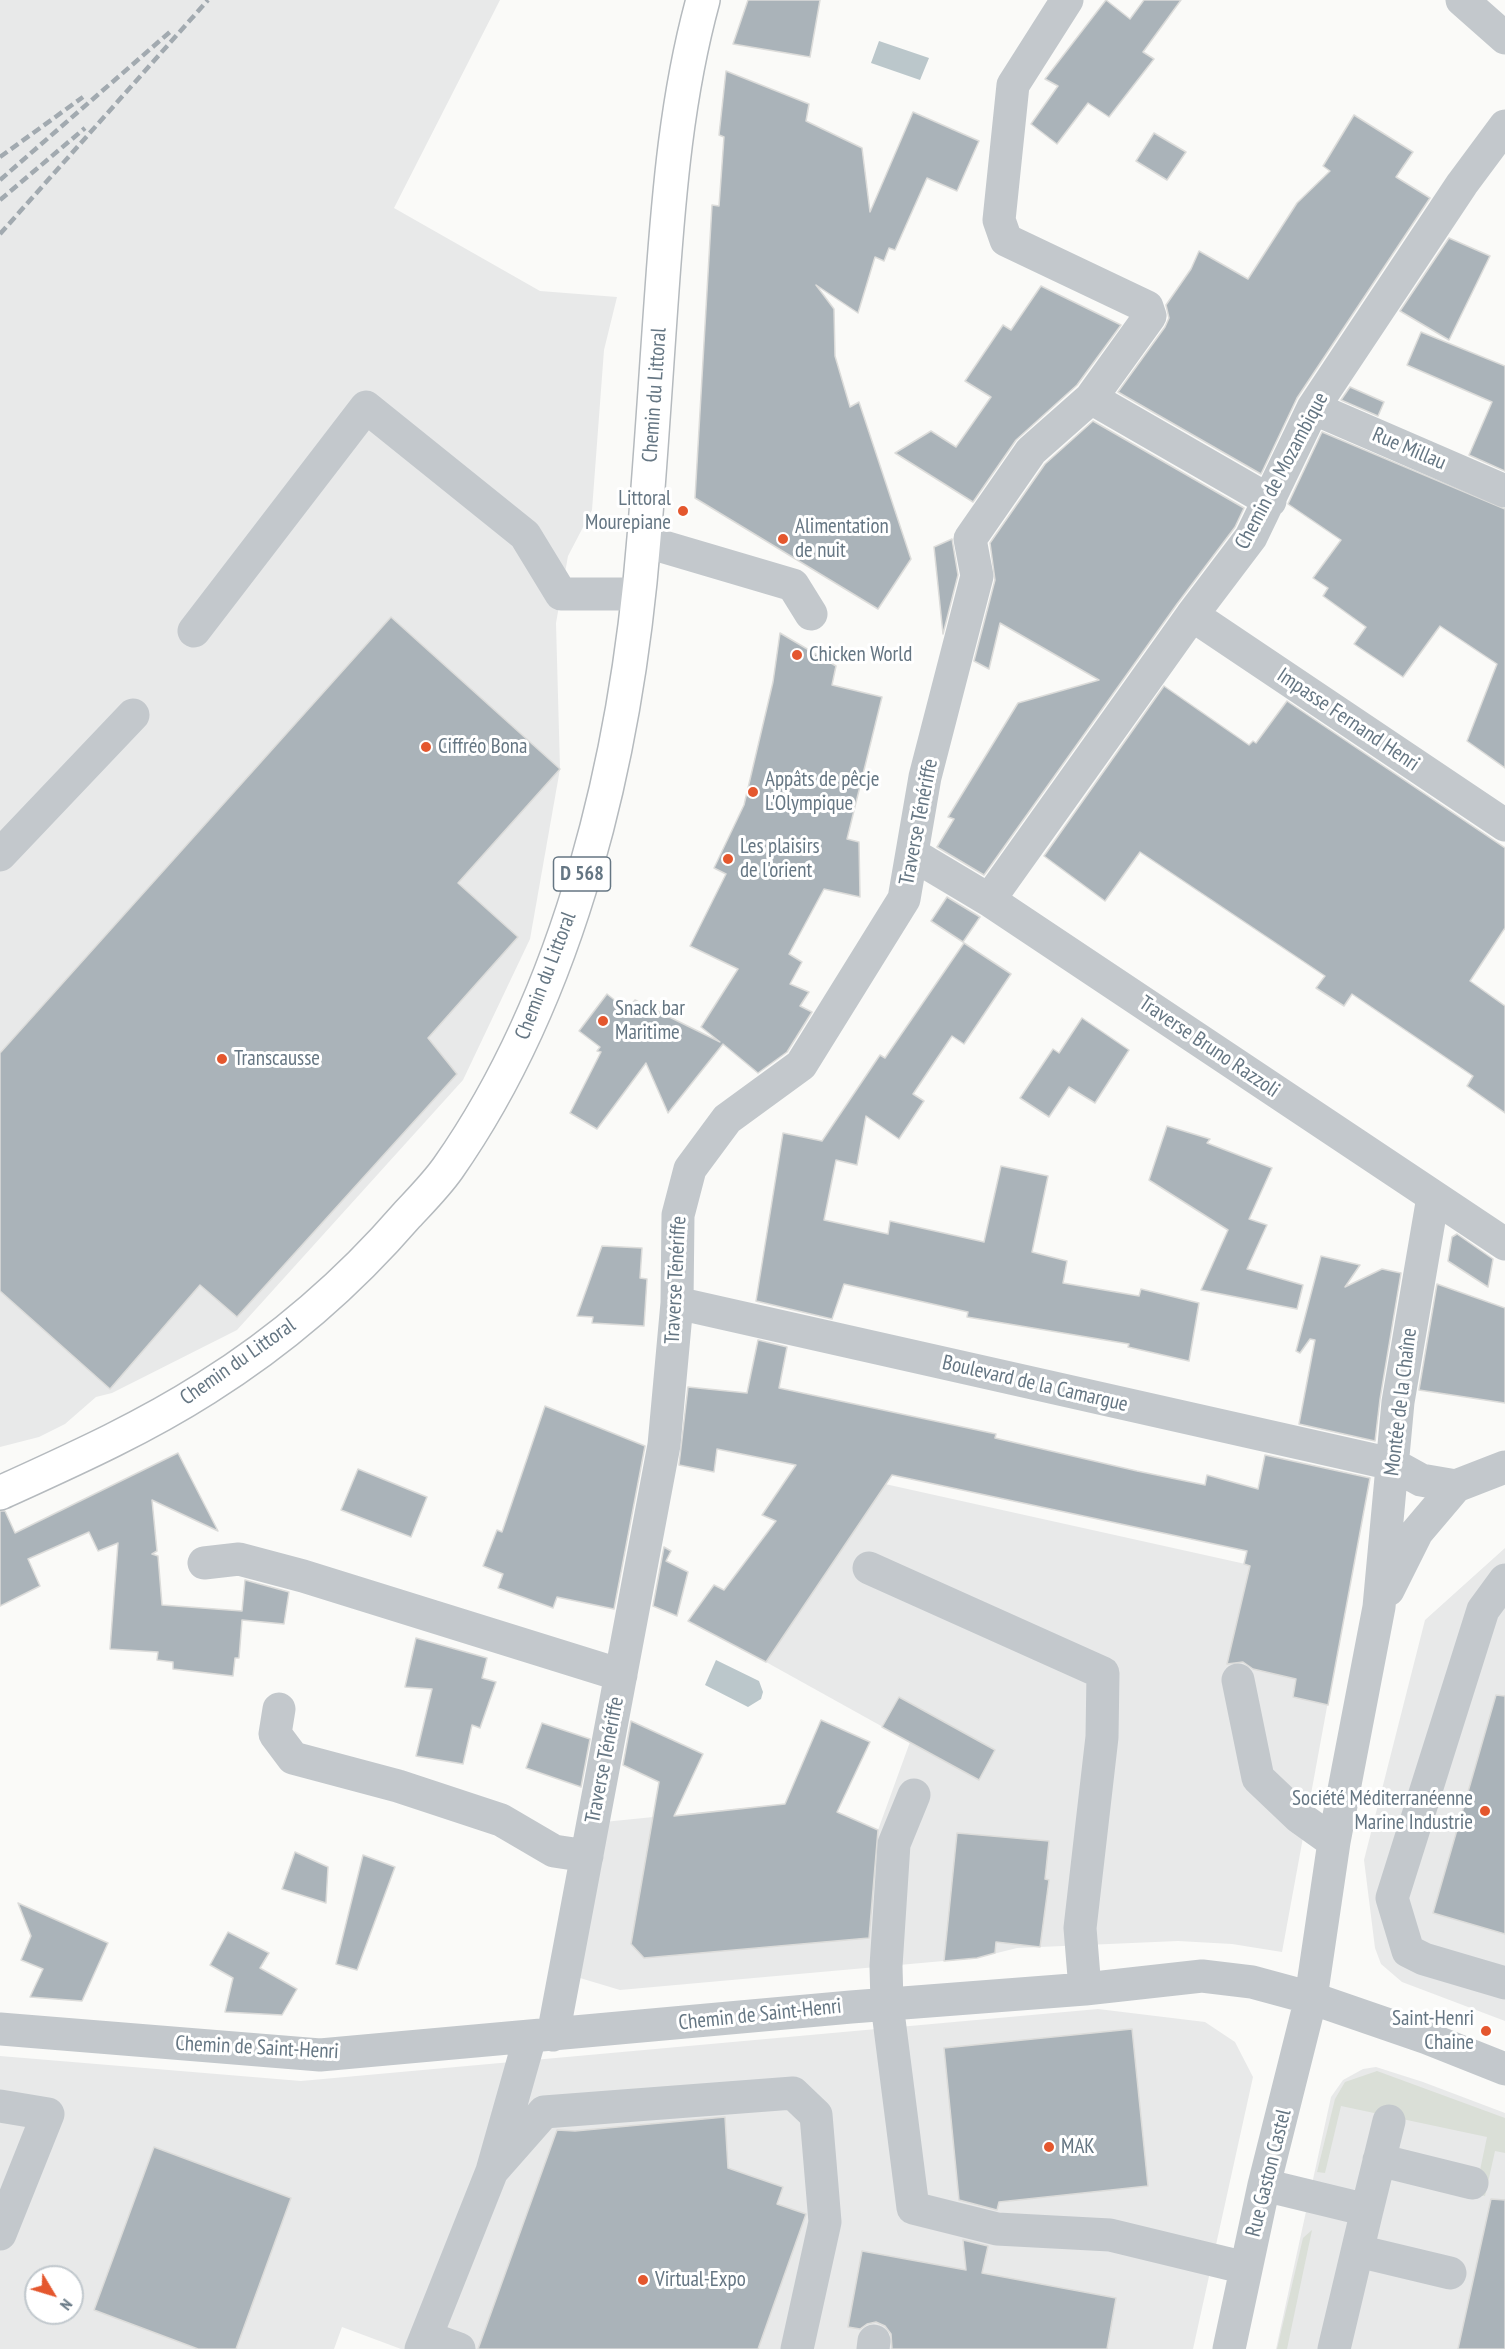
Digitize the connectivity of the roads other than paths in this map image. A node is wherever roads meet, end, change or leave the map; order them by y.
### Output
1 (703, 0) edge
2 (1067, 0) edge
3 (1462, 0) edge
4 (1505, 38) edge
5 (1505, 126) edge
6 (1091, 398) junction
7 (1313, 408) junction
8 (1505, 491) edge
9 (1270, 501) junction
10 (644, 542) junction
11 (638, 594) junction
12 (811, 614) dead end
13 (1192, 615) junction
14 (194, 631) dead end
15 (133, 715) dead end
16 (1505, 825) edge
17 (912, 854) junction
18 (0, 855) edge
19 (989, 900) junction
20 (1432, 1197) junction
21 (1505, 1244) edge
22 (677, 1303) junction
23 (1392, 1464) junction
24 (1505, 1467) edge
25 (1456, 1486) junction
26 (0, 1493) edge
27 (204, 1563) dead end
28 (868, 1568) dead end
29 (1505, 1580) edge
30 (1379, 1607) junction
31 (621, 1675) junction
32 (1238, 1680) dead end
33 (279, 1709) dead end
34 (914, 1795) dead end
35 (1334, 1842) junction
36 (587, 1856) junction
37 (1505, 1983) edge
38 (1085, 1989) junction
39 (1311, 1998) junction
40 (887, 2004) junction
41 (0, 2029) edge
42 (541, 2036) junction
43 (1505, 2069) edge
44 (0, 2106) edge
45 (1389, 2121) dead end
46 (1379, 2160) junction
47 (492, 2171) junction
48 (1472, 2183) dead end
49 (1264, 2185) junction
50 (1368, 2210) junction
51 (0, 2234) edge
52 (1358, 2251) junction
53 (1246, 2268) junction
54 (1450, 2273) dead end
55 (423, 2343) edge
56 (1342, 2347) edge
57 (459, 2349) edge
58 (797, 2349) edge
59 (1229, 2349) edge

1 - 10 main road, Chemin du Littoral / D 568
2 - 6 street, Traverse Ténériffe
3 - 4 street
5 - 7 street, Chemin de Mozambique
6 - 9 street
6 - 17 street, Traverse Ténériffe
7 - 8 street, Rue Millau
7 - 9 street, Chemin de Mozambique
9 - 13 street, Chemin de Mozambique
10 - 11 main road, Chemin du Littoral / D 568
10 - 12 street
11 - 14 street
11 - 26 main road, Chemin du Littoral / D 568
13 - 16 street, Impasse Fernand Henri
13 - 19 street, Chemin de Mozambique
15 - 18 street
17 - 19 street, Traverse Bruno Razzoli
17 - 22 street, Traverse Ténériffe
19 - 20 street, Traverse Bruno Razzoli
20 - 21 street, Traverse Bruno Razzoli
20 - 23 street, Montée de la Chaîne
22 - 23 street, Boulevard de la Camargue
22 - 31 street, Traverse Ténériffe
23 - 25 street, Boulevard de la Camargue
23 - 30 street, Montée de la Chaîne
24 - 25 street, Montée de la Chaîne
25 - 30 street, Montée de la Chaîne
27 - 31 street
28 - 38 street
29 - 37 street
30 - 35 street, Montée de la Chaîne
31 - 36 street, Traverse Ténériffe
32 - 35 street
33 - 36 street
34 - 40 street
35 - 39 street, Montée de la Chaîne
36 - 42 street, Traverse Ténériffe
38 - 39 street, Chemin de Saint-Henri
38 - 40 street, Chemin de Saint-Henri
39 - 43 street, Chemin de Saint-Henri
39 - 49 street, Rue Gaston Castel
40 - 42 street, Chemin de Saint-Henri
40 - 53 street
41 - 42 street, Chemin de Saint-Henri
42 - 47 street, Traverse Ténériffe
44 - 51 street
45 - 46 street
46 - 48 street
46 - 50 street
47 - 55 street
47 - 58 street
49 - 50 street
49 - 53 street, Rue Gaston Castel
50 - 52 street
52 - 54 street
52 - 56 street
53 - 59 street, Rue Gaston Castel
55 - 57 street

